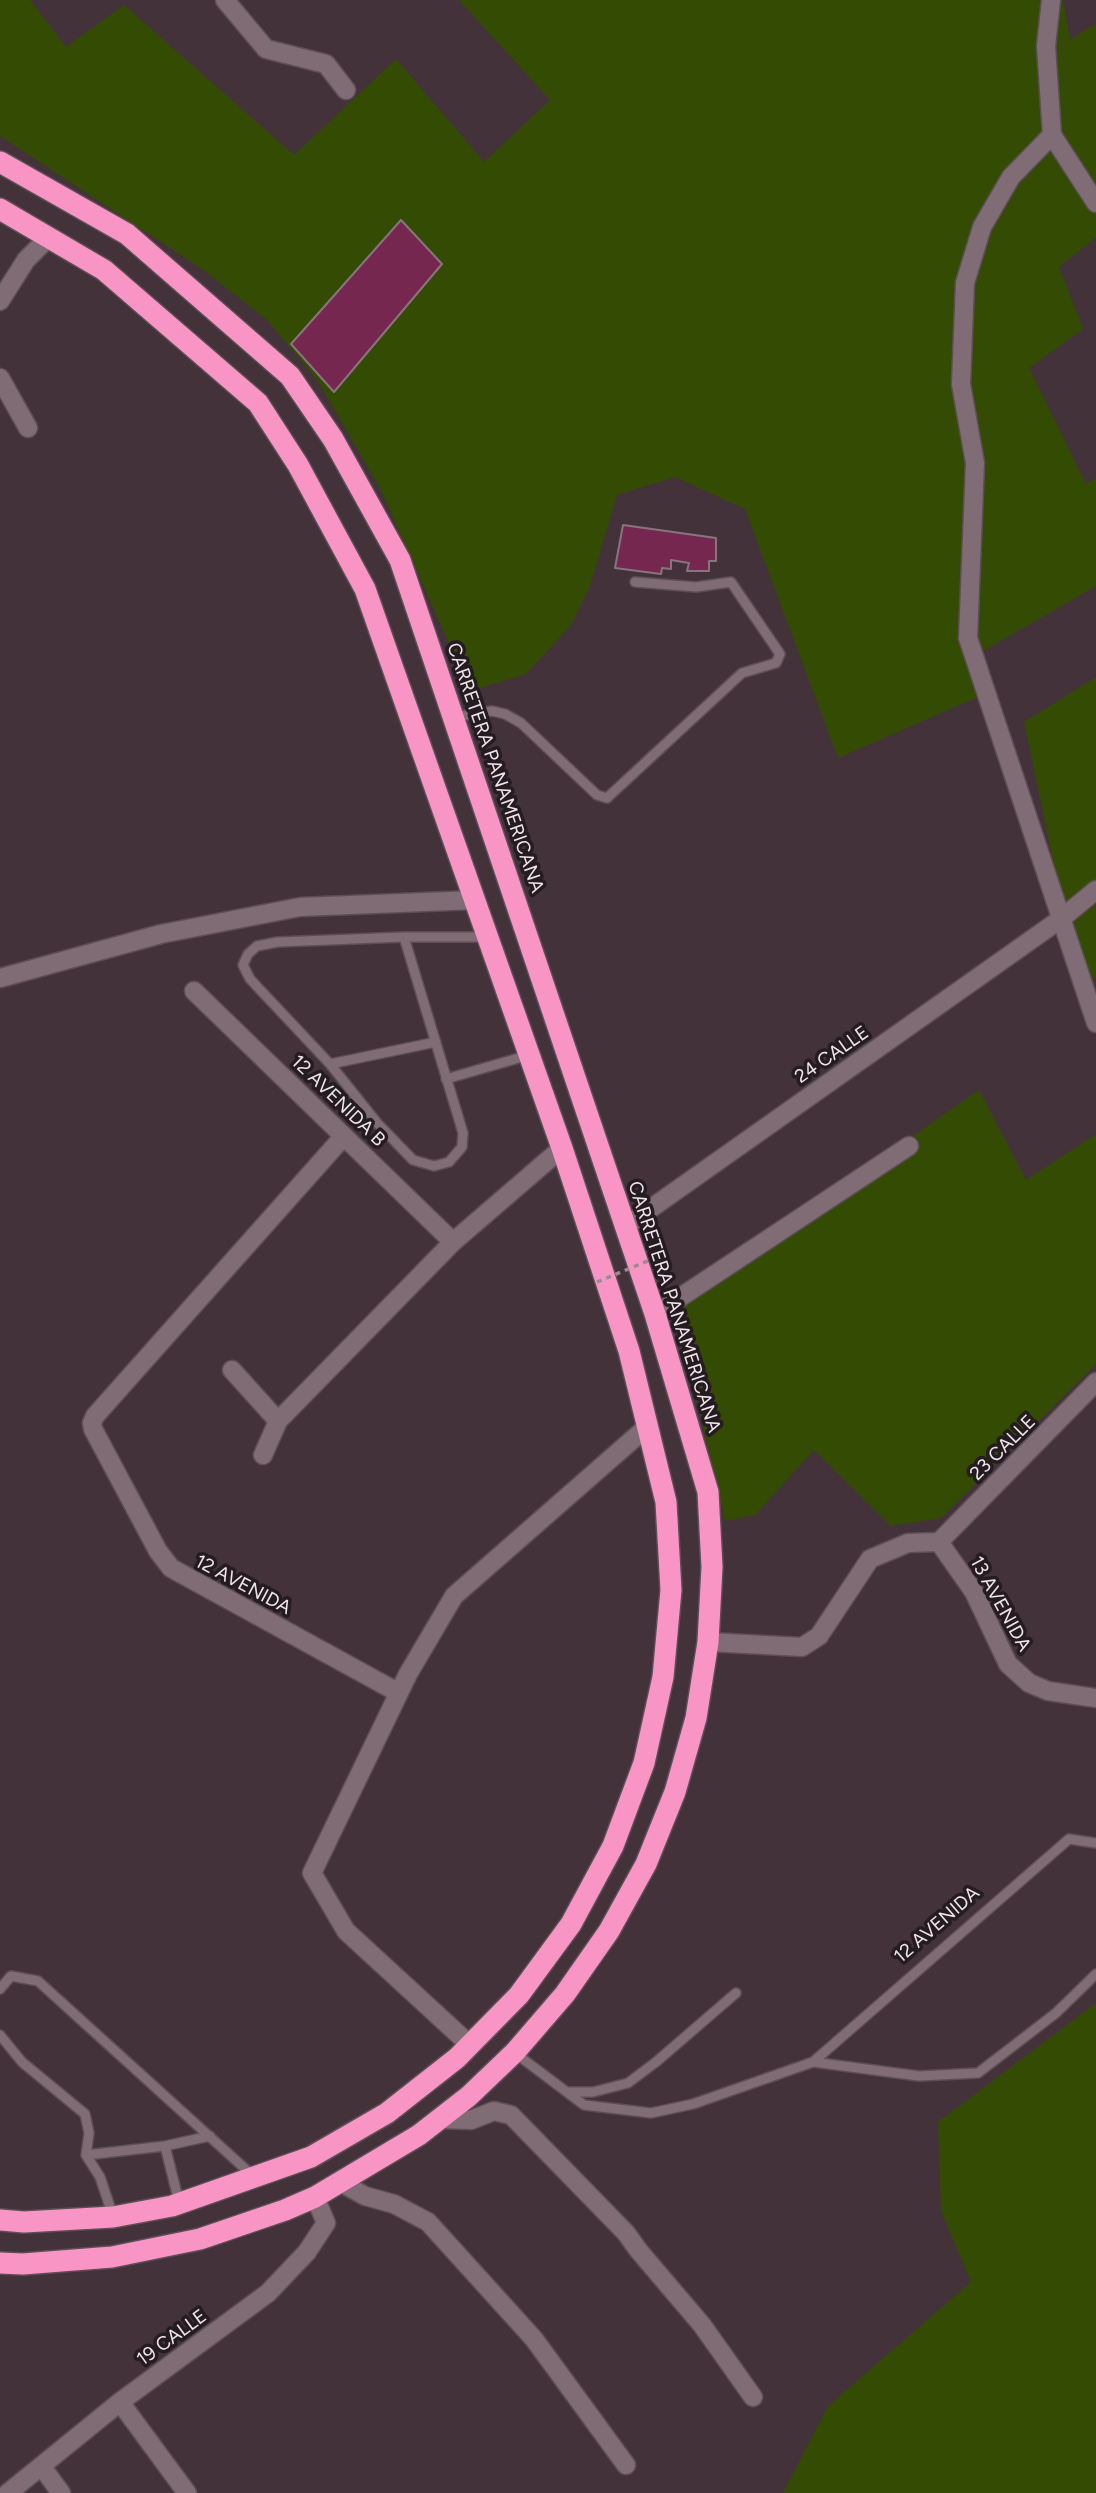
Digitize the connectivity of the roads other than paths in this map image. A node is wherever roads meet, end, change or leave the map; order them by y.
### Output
1 (225, 0) edge
2 (1051, 0) edge
3 (346, 90) dead end
4 (1052, 135) junction
5 (0, 162) edge
6 (1096, 203) edge
7 (0, 209) edge
8 (48, 238) junction
9 (0, 301) edge
10 (0, 378) edge
11 (28, 428) dead end
12 (635, 582) dead end
13 (454, 717) junction
14 (1096, 890) edge
15 (475, 900) junction
16 (1062, 918) junction
17 (404, 937) junction
18 (488, 937) junction
19 (0, 978) edge
20 (194, 991) dead end
21 (1096, 1023) edge
22 (436, 1042) junction
23 (529, 1055) junction
24 (330, 1064) junction
25 (446, 1079) junction
26 (344, 1136) junction
27 (909, 1146) dead end
28 (562, 1148) junction
29 (626, 1226) junction
30 (453, 1242) junction
31 (655, 1314) junction
32 (232, 1370) dead end
33 (1096, 1382) edge
34 (278, 1421) junction
35 (648, 1426) junction
36 (263, 1455) dead end
37 (939, 1542) junction
38 (708, 1642) junction
39 (399, 1693) junction
40 (1096, 1698) edge
41 (1096, 1843) edge
42 (1096, 1974) edge
43 (0, 1989) edge
44 (736, 1993) dead end
45 (0, 2035) edge
46 (470, 2045) junction
47 (515, 2052) junction
48 (813, 2062) junction
49 (567, 2092) junction
50 (439, 2119) junction
51 (210, 2136) junction
52 (165, 2146) junction
53 (86, 2155) junction
54 (254, 2176) junction
55 (340, 2182) junction
56 (315, 2197) junction
57 (180, 2203) junction
58 (113, 2217) junction
59 (0, 2220) edge
60 (0, 2263) edge
61 (753, 2397) dead end
62 (120, 2402) junction
63 (626, 2465) dead end
64 (41, 2468) junction
65 (8, 2493) edge
66 (61, 2493) edge
67 (187, 2493) edge

1 - 3 street
2 - 4 street
4 - 6 street
4 - 16 street
5 - 13 highway, CARRETERA PANAMERICANA
7 - 8 highway
8 - 9 street
8 - 15 highway
10 - 11 street
12 - 13 lane
13 - 29 highway, CARRETERA PANAMERICANA
14 - 16 street, 24 CALLE
15 - 18 highway
15 - 19 street
16 - 21 street
16 - 29 street, 24 CALLE
17 - 18 lane
17 - 22 lane
17 - 24 lane
18 - 23 highway
20 - 26 street, 12 AVENIDA B
22 - 24 lane
22 - 25 lane
23 - 25 lane
23 - 28 highway
24 - 25 lane
26 - 30 street, 12 AVENIDA B
26 - 39 street, 12 AVENIDA
27 - 31 street
28 - 30 street
28 - 35 highway
29 - 31 highway, CARRETERA PANAMERICANA
30 - 34 street
31 - 38 highway, CARRETERA PANAMERICANA
32 - 34 street
33 - 37 street, 23 CALLE
34 - 36 street
35 - 39 street
35 - 46 highway
37 - 38 street
37 - 40 street, 13 AVENIDA
38 - 47 highway, CARRETERA PANAMERICANA
39 - 46 street
41 - 48 lane, 12 AVENIDA
42 - 48 lane, 12 AVENIDA
43 - 51 lane
44 - 49 lane
45 - 53 lane
46 - 54 highway
47 - 49 lane, 12 AVENIDA
47 - 50 highway, CARRETERA PANAMERICANA
48 - 49 lane, 12 AVENIDA
50 - 55 highway, CARRETERA PANAMERICANA
50 - 61 street
51 - 52 lane
51 - 54 lane
52 - 53 lane
52 - 57 lane
53 - 58 lane
54 - 57 highway
55 - 56 highway, CARRETERA PANAMERICANA
55 - 63 street
56 - 60 highway, CARRETERA PANAMERICANA
56 - 62 street, 19 CALLE
57 - 58 highway
58 - 59 highway
62 - 64 street, 19 CALLE
62 - 67 street
64 - 65 street, 19 CALLE
64 - 66 street

